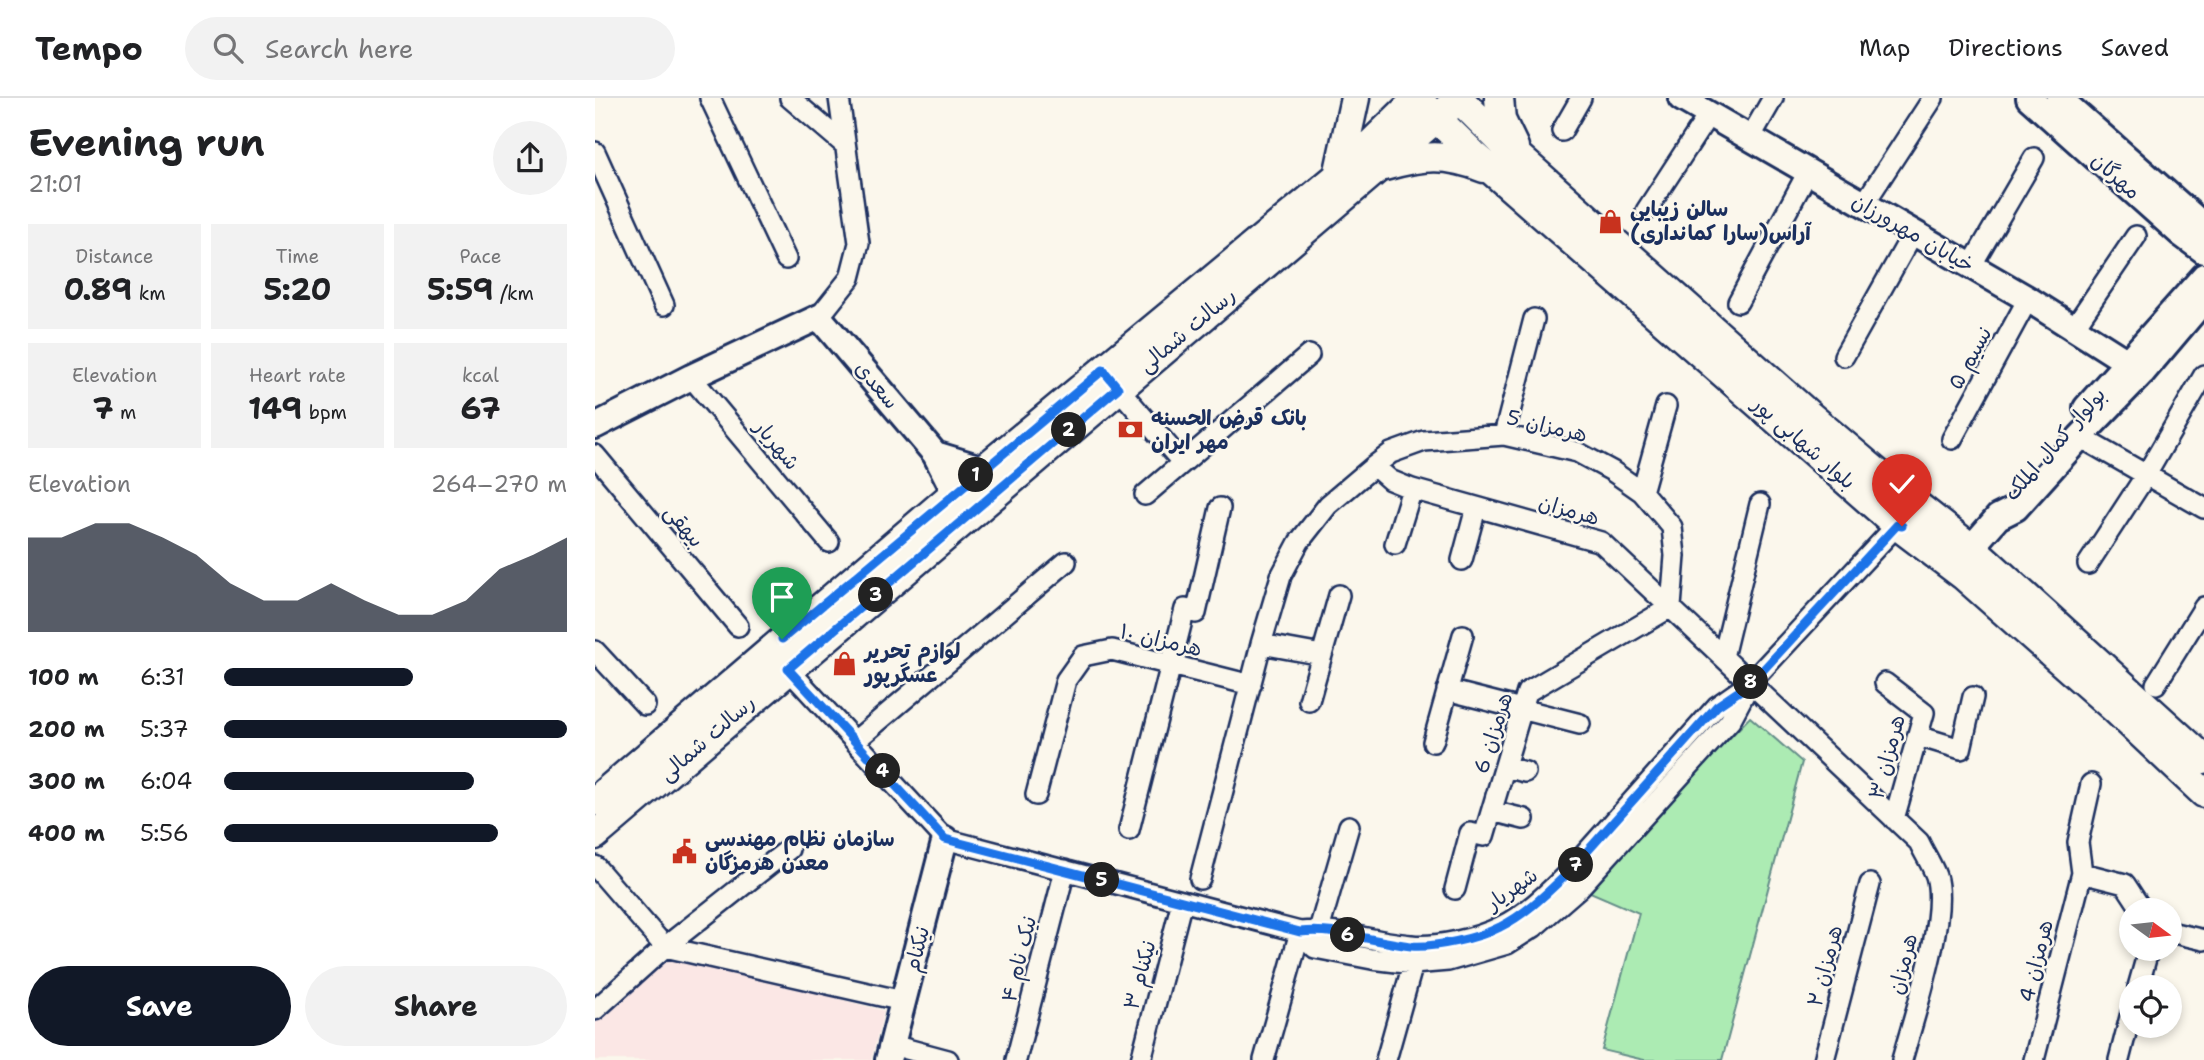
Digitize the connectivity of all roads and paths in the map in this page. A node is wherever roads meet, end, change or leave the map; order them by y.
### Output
1 (711, 98) edge
2 (790, 98) edge
3 (839, 98) edge
4 (1355, 98) edge
5 (1459, 98) edge
6 (1499, 98) edge
7 (1581, 98) edge
8 (1681, 98) edge
9 (1773, 98) edge
10 (1933, 98) edge
11 (2029, 98) edge
12 (2059, 98) edge
13 (1422, 103) edge
14 (1709, 114) junction
15 (1562, 131) dead end
16 (1750, 138) junction
17 (845, 145) junction
18 (595, 152) edge
19 (1520, 158) junction
20 (2034, 158) dead end
21 (1378, 167) junction
22 (1493, 171) junction
23 (1808, 172) junction
24 (1338, 176) junction
25 (1864, 204) junction
26 (1646, 211) dead end
27 (2204, 226) edge
28 (1913, 233) junction
29 (2136, 236) dead end
30 (2204, 251) edge
31 (786, 259) dead end
32 (1971, 266) junction
33 (2204, 276) edge
34 (2028, 299) junction
35 (2204, 300) edge
36 (1738, 302) dead end
37 (664, 305) dead end
38 (818, 317) junction
39 (1534, 319) dead end
40 (2073, 329) junction
41 (1309, 355) dead end
42 (1844, 356) dead end
43 (2136, 367) junction
44 (2204, 375) edge
45 (691, 377) junction
46 (1110, 379) junction
47 (1665, 406) dead end
48 (595, 426) edge
49 (1504, 435) junction
50 (2080, 437) junction
51 (1952, 439) dead end
52 (935, 454) junction
53 (595, 455) edge
54 (1182, 463) junction
55 (1374, 466) junction
56 (983, 469) junction
57 (2146, 475) junction
58 (1412, 488) junction
59 (1642, 492) junction
60 (955, 493) junction
61 (1145, 495) dead end
62 (1760, 504) dead end
63 (1220, 508) dead end
64 (1476, 508) junction
65 (2204, 508) edge
66 (1905, 514) junction
67 (1998, 517) junction
68 (829, 542) dead end
69 (1395, 544) dead end
70 (1963, 558) junction
71 (1462, 561) dead end
72 (1066, 562) dead end
73 (2088, 564) dead end
74 (1339, 595) dead end
75 (1671, 607) junction
76 (2204, 607) edge
77 (738, 626) dead end
78 (1463, 635) dead end
79 (1261, 644) junction
80 (595, 651) edge
81 (1322, 655) junction
82 (1723, 657) junction
83 (1171, 663) junction
84 (788, 669) junction
85 (1751, 683) junction
86 (1885, 683) dead end
87 (2156, 684) dead end
88 (1251, 685) junction
89 (1447, 690) junction
90 (1973, 696) dead end
91 (1309, 701) dead end
92 (645, 705) dead end
93 (1522, 709) junction
94 (1580, 724) dead end
95 (1918, 736) junction
96 (855, 741) junction
97 (1433, 742) dead end
98 (2204, 759) edge
99 (1505, 767) junction
100 (1525, 772) dead end
101 (2091, 783) dead end
102 (2204, 793) edge
103 (1035, 794) dead end
104 (595, 801) edge
105 (1492, 811) junction
106 (1524, 819) dead end
107 (1894, 819) junction
108 (1349, 826) dead end
109 (1129, 831) dead end
110 (595, 835) edge
111 (945, 839) junction
112 (789, 849) dead end
113 (595, 866) edge
114 (1065, 870) junction
115 (2081, 873) junction
116 (1200, 879) dead end
117 (1871, 884) dead end
118 (1455, 889) dead end
119 (2134, 898) edge
120 (1182, 901) junction
121 (1309, 931) junction
122 (2182, 935) edge
123 (2204, 940) edge
124 (665, 947) junction
125 (1413, 955) junction
126 (903, 1001) junction
127 (595, 1010) edge
128 (2125, 1038) edge
129 (890, 1053) edge
130 (948, 1060) edge
131 (1016, 1060) edge
132 (1141, 1060) edge
133 (1264, 1060) edge
134 (1386, 1060) edge
135 (1824, 1060) edge
136 (1902, 1060) edge
137 (2034, 1060) edge
138 (2119, 1060) edge

1 - 31 street
2 - 17 street
3 - 17 street
4 - 24 main road
5 - 13 main road, رسالت شمالی
5 - 19 main road, بلوار شهابی پور
6 - 19 main road
7 - 15 street
8 - 14 street, خیابان مهرورزان
9 - 16 street
10 - 25 street
11 - 30 street, مهرگان
12 - 27 street, مهرگان
13 - 21 main road, رسالت شمالی
13 - 22 main road, بلوار شهابی پور
13 - 24 main road, رسالت شمالی
14 - 16 street, خیابان مهرورزان
14 - 26 street
16 - 23 street, خیابان مهرورزان
17 - 38 street
18 - 37 street
19 - 66 main road, بلوار شهابی پور
20 - 32 street
21 - 22 main road
21 - 46 main road, رسالت شمالی
22 - 66 main road, بلوار شهابی پور
23 - 25 street, خیابان مهرورزان
23 - 36 street
24 - 46 main road, رسالت شمالی
25 - 28 street, خیابان مهرورزان
28 - 32 street, خیابان مهرورزان
28 - 42 street
29 - 40 street
32 - 34 street, خیابان مهرورزان
33 - 43 street, بولوار کمال الملک
34 - 40 street, خیابان مهرورزان
34 - 51 street, نسیم ۵
35 - 43 street, بولوار کمال الملک
38 - 45 street
38 - 52 street, سعدی
39 - 49 street
40 - 43 street, خیابان مهرورزان
41 - 54 street
43 - 50 street, بولوار کمال الملک
43 - 67 street, بولوار کمال الملک
44 - 57 street
45 - 48 street
45 - 68 street, شهریار
46 - 54 street
46 - 56 main road, رسالت شمالی
46 - 84 main road, رسالت شمالی
47 - 59 street
49 - 55 street, هرمزان 5
49 - 59 street, هرمزان 5
50 - 57 street
50 - 67 street, بولوار کمال الملک
52 - 56 street
52 - 60 street, سعدی
53 - 77 street, بیهقی
54 - 61 street
55 - 58 street, هرمزان
55 - 79 street
56 - 60 main road, رسالت شمالی
57 - 65 street
57 - 73 street
58 - 64 street, هرمزان
58 - 69 street
59 - 75 street, هرمزان 5
60 - 104 main road, رسالت شمالی
62 - 82 street
63 - 83 street
64 - 71 street
64 - 75 street, هرمزان
66 - 70 main road, بلوار شهابی پور
66 - 85 street, شهریار
67 - 70 street
70 - 98 main road, بلوار شهابی پور
70 - 102 main road, بلوار شهابی پور
72 - 96 street
74 - 81 street
75 - 82 street, هرمزان
75 - 93 street, هرمزان 6
76 - 87 street
78 - 89 street
79 - 81 street
79 - 88 street
80 - 92 street
81 - 91 street
82 - 85 street, هرمزان
83 - 88 street, هرمزان ۱۰
83 - 103 street, هرمزان ۱۰
83 - 109 street
84 - 96 street
84 - 110 main road, رسالت شمالی
85 - 107 street, هرمزان
85 - 125 street, شهریار
86 - 95 street, هرمزان ۳
88 - 116 street
89 - 93 street
89 - 97 street
90 - 95 street
93 - 94 street
93 - 99 street, هرمزان 6
95 - 107 street, هرمزان ۳
96 - 111 street
99 - 100 street
99 - 105 street, هرمزان 6
101 - 115 street, هرمزان 4
105 - 106 street
105 - 118 street, هرمزان 6
107 - 136 street, هرمزان
108 - 121 street
111 - 114 street, شهریار
111 - 126 street, نیکنام
112 - 124 street
113 - 124 street
114 - 120 street, شهریار
114 - 131 street, نیک نام ۴
115 - 119 street
115 - 137 street, هرمزان 4
117 - 135 street, هرمزان ۲
120 - 121 street, شهریار
120 - 132 street, نیکنام ۳
121 - 125 street, شهریار
121 - 133 street
122 - 123 street
124 - 126 street
124 - 127 street
125 - 134 street
126 - 129 street, نیکنام
128 - 138 street
129 - 130 street

